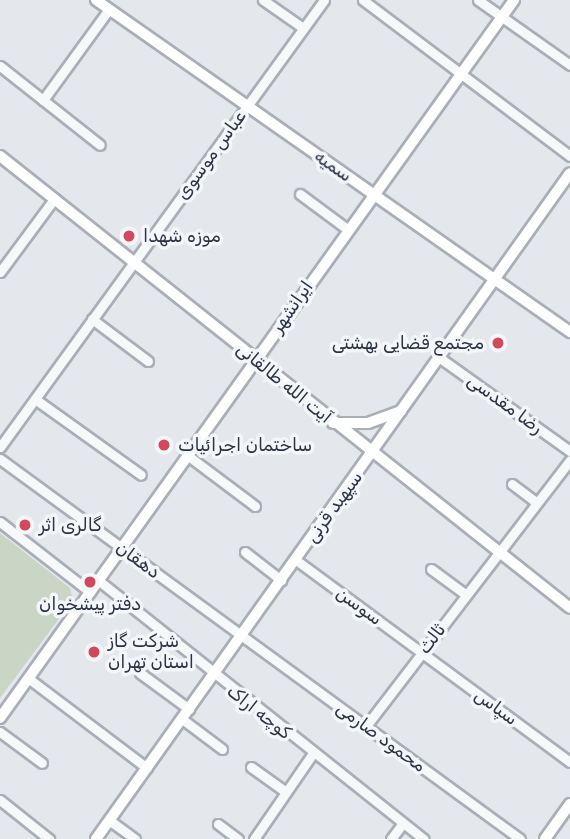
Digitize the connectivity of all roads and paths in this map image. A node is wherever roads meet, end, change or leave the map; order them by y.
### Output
1 (96, 0) edge
2 (262, 0) edge
3 (324, 0) edge
4 (363, 0) edge
5 (478, 0) edge
6 (514, 0) edge
7 (109, 9) junction
8 (502, 17) junction
9 (303, 28) junction
10 (570, 65) edge
11 (0, 66) edge
12 (460, 73) junction
13 (43, 100) junction
14 (247, 106) junction
15 (100, 145) dead end
16 (0, 156) edge
17 (570, 156) edge
18 (570, 173) edge
19 (300, 194) dead end
20 (373, 194) junction
21 (54, 199) junction
22 (348, 229) junction
23 (133, 263) junction
24 (0, 272) edge
25 (495, 279) junction
26 (92, 319) junction
27 (570, 332) edge
28 (440, 358) junction
29 (254, 359) junction
30 (148, 361) dead end
31 (35, 399) junction
32 (403, 410) junction
33 (334, 423) junction
34 (0, 447) edge
35 (570, 451) edge
36 (372, 453) junction
37 (187, 454) junction
38 (0, 459) edge
39 (570, 460) edge
40 (141, 475) dead end
41 (512, 484) dead end
42 (536, 502) junction
43 (255, 506) dead end
44 (0, 522) edge
45 (121, 548) junction
46 (497, 551) junction
47 (245, 552) dead end
48 (296, 560) junction
49 (431, 569) dead end
50 (98, 580) junction
51 (281, 580) junction
52 (90, 592) junction
53 (465, 594) junction
54 (570, 608) edge
55 (242, 635) junction
56 (422, 652) junction
57 (140, 673) dead end
58 (212, 676) junction
59 (28, 678) junction
60 (189, 709) junction
61 (0, 718) edge
62 (182, 719) junction
63 (366, 726) junction
64 (0, 732) edge
65 (222, 749) dead end
66 (313, 753) junction
67 (42, 762) dead end
68 (570, 762) edge
69 (251, 767) dead end
70 (147, 768) junction
71 (286, 792) junction
72 (0, 800) edge
73 (570, 804) edge
74 (109, 820) junction
75 (403, 823) junction
76 (218, 824) dead end
77 (50, 839) edge
78 (96, 839) edge
79 (135, 839) edge
80 (238, 839) edge
81 (254, 839) edge
82 (391, 839) edge
83 (424, 839) edge
84 (520, 839) edge
85 (545, 839) edge

1 - 7 main road, سمیه
2 - 9 street
3 - 9 street, عباس موسوی
4 - 12 street
5 - 8 street
6 - 8 main road, ایرانشهر
7 - 13 street
7 - 14 main road, سمیه
8 - 10 street
8 - 12 main road, ایرانشهر
9 - 14 street, عباس موسوی
11 - 13 street
12 - 17 street
12 - 20 main road, ایرانشهر
13 - 15 street
14 - 20 main road, سمیه
14 - 23 street, عباس موسوی
16 - 21 main road, آیت الله طالقانی
18 - 25 main road, سپهبد قرنی
19 - 22 street
20 - 22 main road, ایرانشهر
20 - 25 main road, سمیه
21 - 23 main road, آیت الله طالقانی
21 - 24 street
22 - 29 main road, ایرانشهر
23 - 26 street, عباس موسوی
23 - 29 main road, آیت الله طالقانی
25 - 27 main road, سمیه
25 - 28 main road, سپهبد قرنی
26 - 30 street
26 - 31 street, عباس موسوی
28 - 32 main road, سپهبد قرنی
28 - 35 street, رضا مقدسی
29 - 33 main road, آیت الله طالقانی
29 - 37 main road, ایرانشهر
31 - 34 street, عباس موسوی
31 - 40 street
32 - 33 main road
32 - 36 main road, سپهبد قرنی
33 - 36 main road, آیت الله طالقانی
36 - 46 main road, آیت الله طالقانی
36 - 48 main road, سپهبد قرنی
37 - 43 street
37 - 45 main road, ایرانشهر
38 - 45 street, دهقان
39 - 42 street, ثالث
41 - 42 street
42 - 46 street, ثالث
44 - 52 street
45 - 50 main road, ایرانشهر
45 - 55 street, دهقان
46 - 53 street, ثالث
46 - 54 main road, آیت الله طالقانی
47 - 51 street
48 - 51 main road, سپهبد قرنی
48 - 56 street, سوسن
49 - 53 street
50 - 52 main road, ایرانشهر
50 - 58 street, کوچه اراک
51 - 55 main road, سپهبد قرنی
52 - 59 main road, ایرانشهر
53 - 56 street, ثالث
55 - 58 main road, سپهبد قرنی
55 - 63 street, محمود صارمی
56 - 63 street, ثالث
56 - 68 street, سپاس
57 - 60 street
58 - 60 main road, سپهبد قرنی
58 - 66 street, کوچه اراک
59 - 61 main road, ایرانشهر
59 - 70 street
60 - 62 main road, سپهبد قرنی
62 - 65 street
62 - 70 main road, سپهبد قرنی
63 - 84 street, محمود صارمی
64 - 67 street
66 - 71 street
66 - 75 street, کوچه اراک
69 - 71 street
70 - 74 main road, سپهبد قرنی
71 - 81 street
72 - 77 street
73 - 85 main road
74 - 78 main road, سپهبد قرنی
74 - 79 street
75 - 82 street
75 - 83 street, کوچه اراک
76 - 80 street

